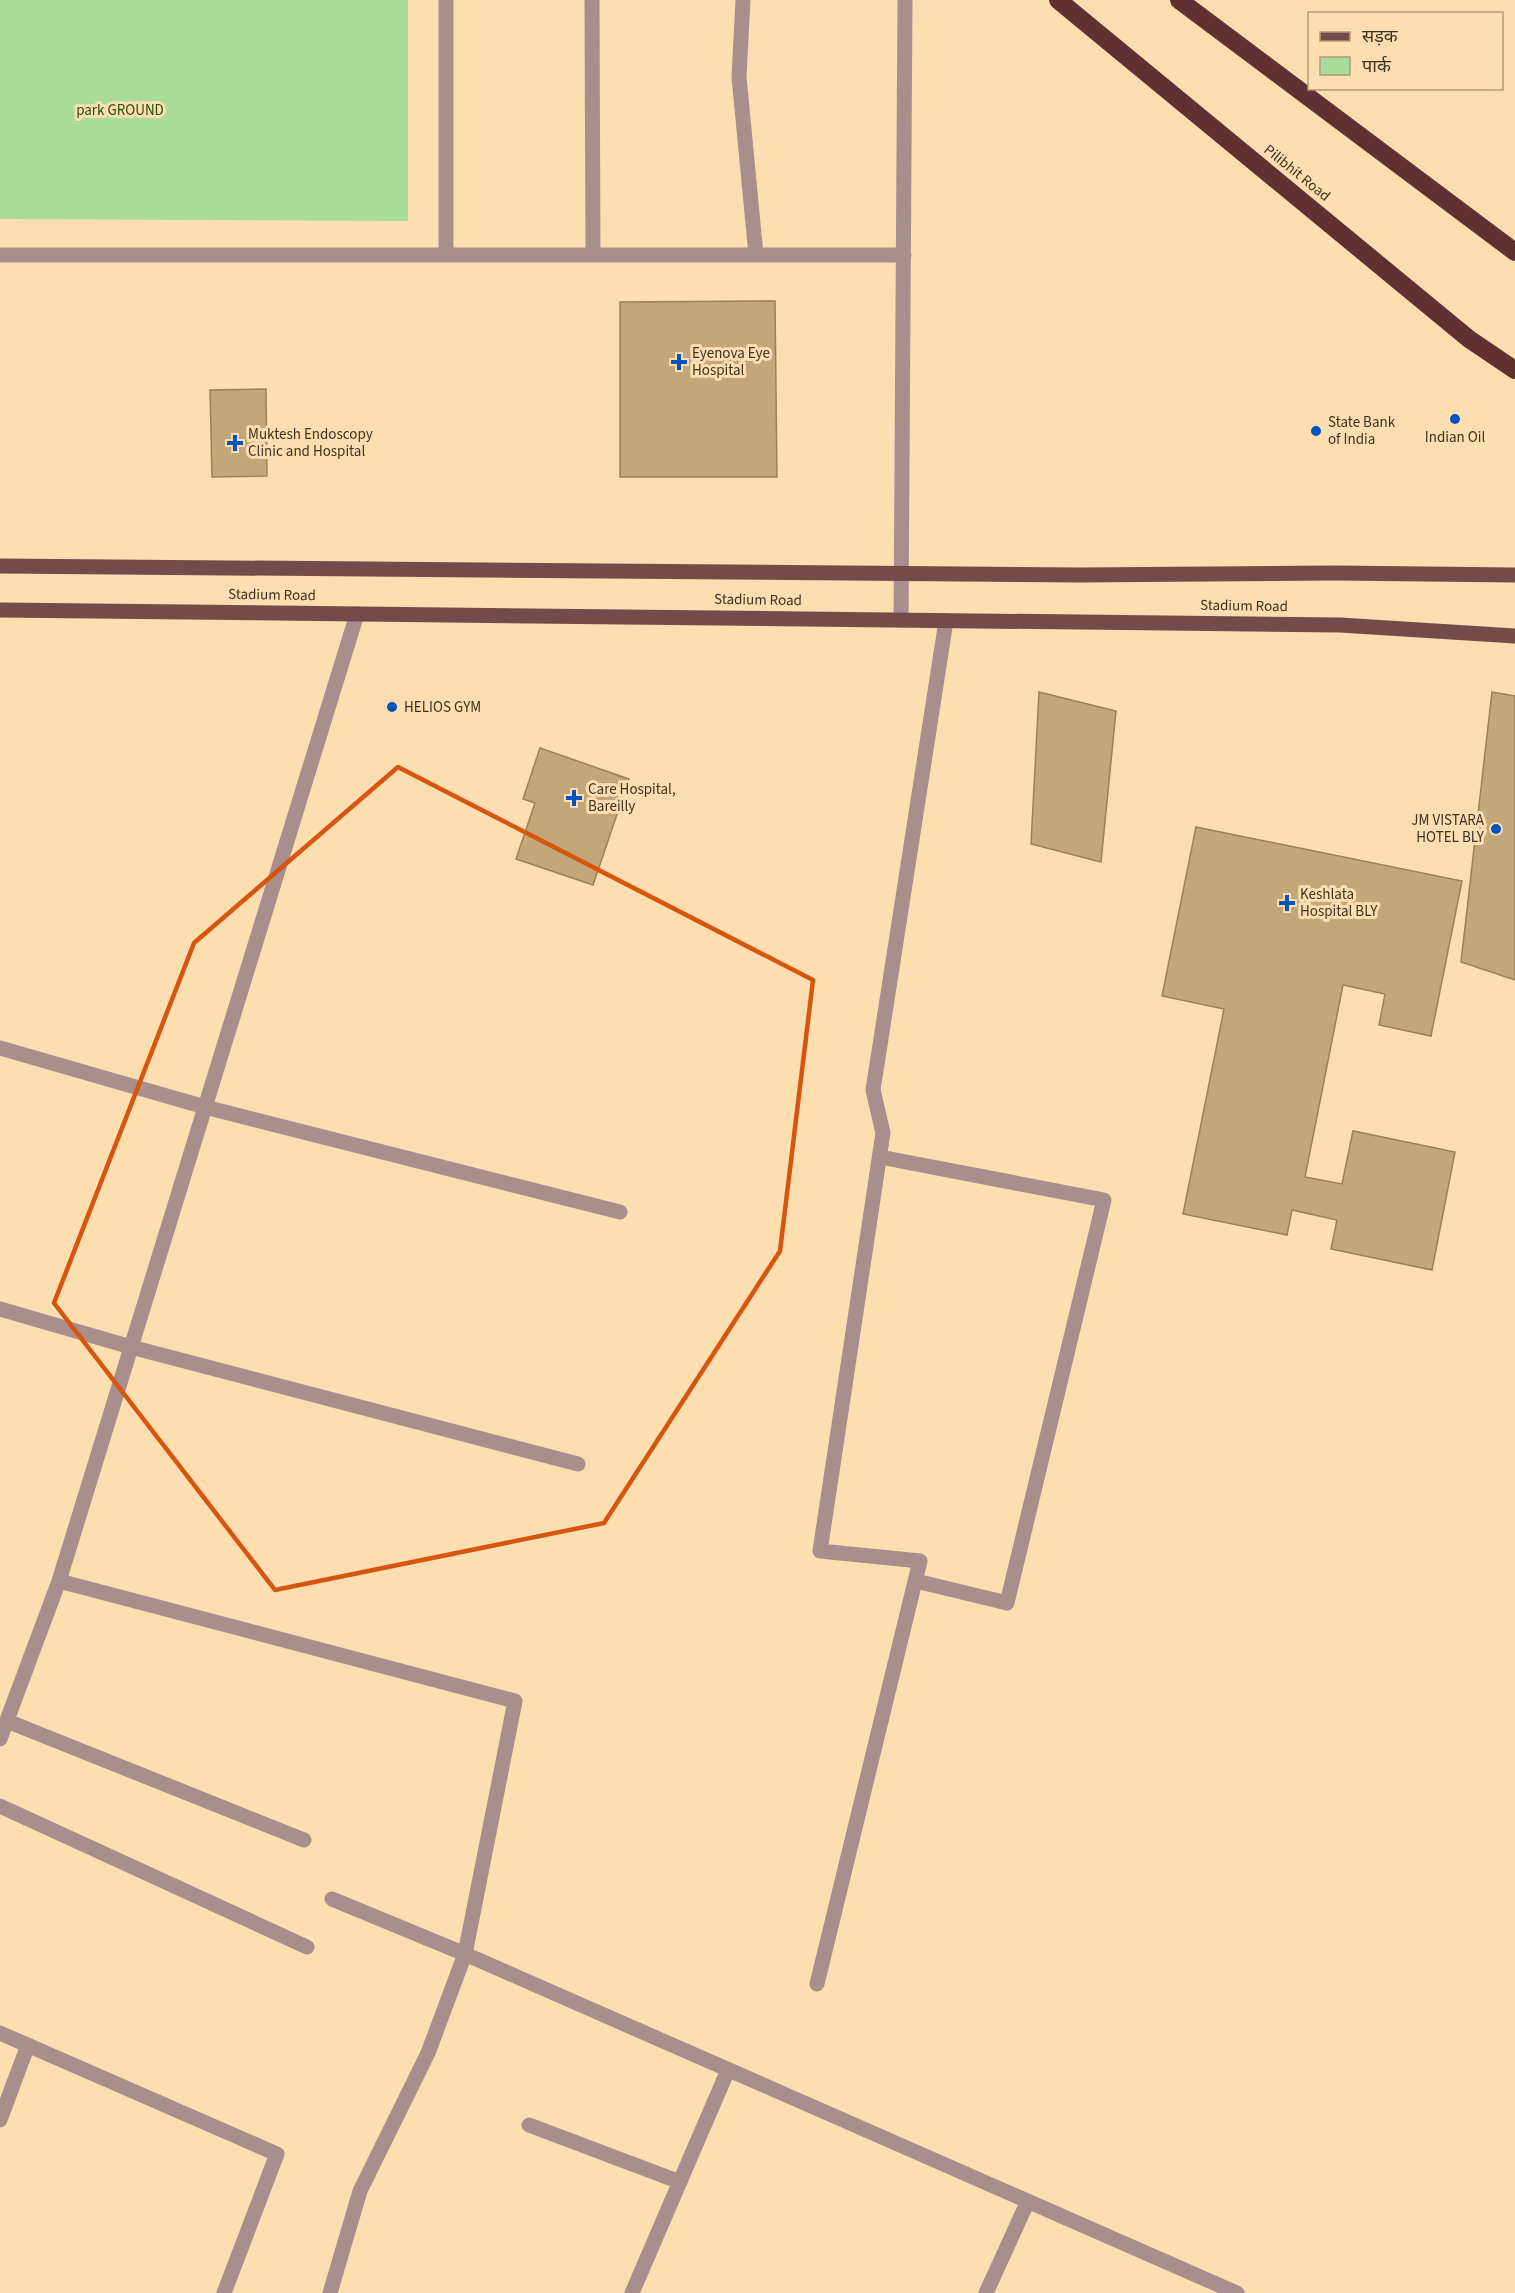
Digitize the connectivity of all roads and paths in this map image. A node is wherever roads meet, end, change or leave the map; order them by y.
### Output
1 (446, 0) edge
2 (592, 0) edge
3 (743, 0) edge
4 (905, 0) edge
5 (1058, 0) edge
6 (1179, 0) edge
7 (1515, 252) edge
8 (0, 255) edge
9 (446, 255) junction
10 (593, 255) junction
11 (756, 255) junction
12 (904, 255) junction
13 (1515, 370) edge
14 (0, 566) edge
15 (903, 573) junction
16 (1515, 575) edge
17 (0, 610) edge
18 (357, 614) junction
19 (902, 620) junction
20 (946, 621) junction
21 (1515, 636) edge
22 (0, 1048) edge
23 (205, 1107) junction
24 (880, 1157) junction
25 (620, 1212) dead end
26 (0, 1309) edge
27 (131, 1347) junction
28 (578, 1464) dead end
29 (58, 1581) junction
30 (916, 1581) junction
31 (7, 1721) junction
32 (0, 1739) edge
33 (0, 1806) edge
34 (304, 1840) dead end
35 (332, 1899) dead end
36 (307, 1947) dead end
37 (465, 1954) junction
38 (817, 1984) dead end
39 (0, 2032) edge
40 (28, 2045) junction
41 (728, 2070) junction
42 (0, 2120) edge
43 (529, 2125) dead end
44 (680, 2182) junction
45 (1028, 2201) junction
46 (224, 2293) edge
47 (330, 2293) edge
48 (632, 2293) edge
49 (986, 2293) edge
50 (1237, 2293) edge

1 - 9 street
2 - 10 street
3 - 11 street
4 - 12 street
5 - 13 highway, Pilibhit Road
6 - 7 highway
8 - 9 street
9 - 10 street
10 - 11 street
11 - 12 street
12 - 15 street
14 - 15 main road, Stadium Road
15 - 16 main road, Stadium Road
15 - 19 street
17 - 18 main road, Stadium Road
18 - 19 main road, Stadium Road
18 - 23 street
19 - 20 main road, Stadium Road
20 - 21 main road, Stadium Road
20 - 24 street
22 - 23 street
23 - 25 street
23 - 27 street
24 - 30 street
24 - 30 street
26 - 27 street
27 - 28 street
27 - 29 street
29 - 31 street
29 - 37 street
30 - 38 street
31 - 32 street
31 - 34 street
33 - 36 street
35 - 37 street
37 - 41 street
37 - 47 street
39 - 40 street
40 - 42 street
40 - 46 street
41 - 44 street
41 - 45 street
43 - 44 street
44 - 48 street
45 - 49 street
45 - 50 street

